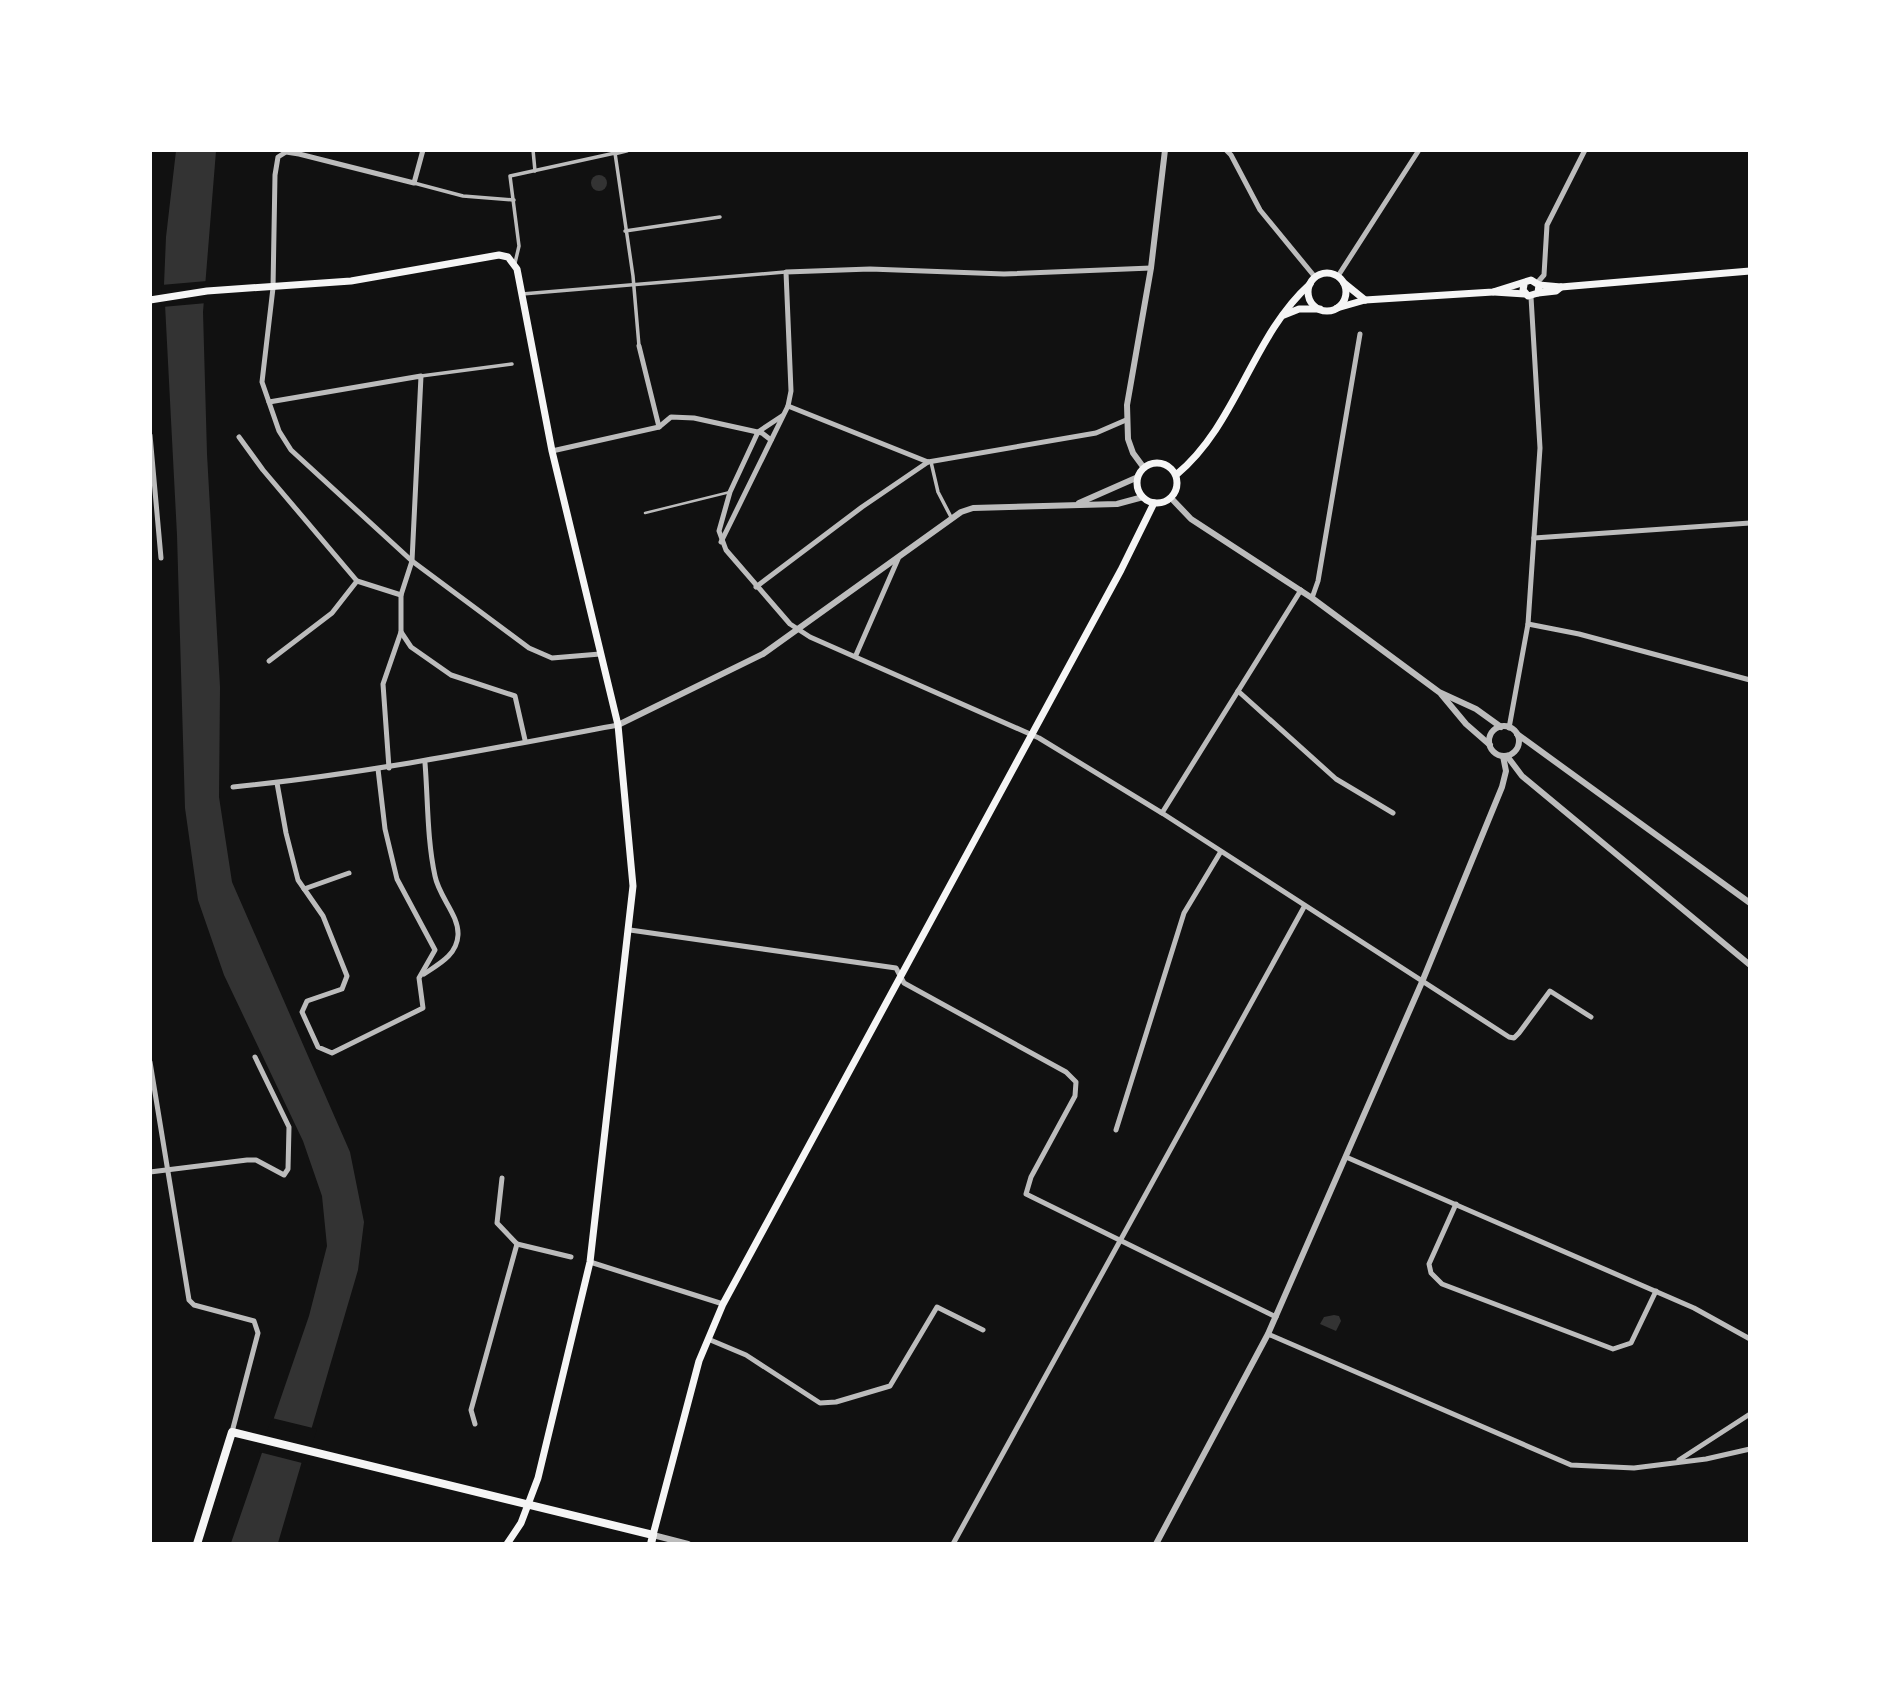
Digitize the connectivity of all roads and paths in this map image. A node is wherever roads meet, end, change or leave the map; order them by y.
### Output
1 (422, 150) edge
2 (533, 150) edge
3 (594, 150) edge
4 (627, 150) edge
5 (1165, 150) edge
6 (1226, 150) edge
7 (1419, 150) edge
8 (1585, 150) edge
9 (299, 152) edge
10 (615, 153) junction
11 (594, 158) junction
12 (535, 171) junction
13 (414, 183) junction
14 (513, 200) junction
15 (720, 217) dead end
16 (626, 231) junction
17 (514, 263) junction
18 (1151, 268) junction
19 (1749, 271) edge
20 (786, 272) junction
21 (1338, 275) junction
22 (1313, 280) junction
23 (634, 282) junction
24 (1344, 283) junction
25 (1524, 285) junction
26 (273, 288) junction
27 (1534, 290) junction
28 (1493, 292) junction
29 (522, 294) junction
30 (151, 300) edge
31 (1365, 300) junction
32 (1337, 308) junction
33 (1321, 309) junction
34 (1283, 315) junction
35 (1360, 334) dead end
36 (639, 345) joint
37 (512, 364) dead end
38 (421, 376) junction
39 (269, 402) junction
40 (788, 406) junction
41 (782, 416) junction
42 (1126, 420) junction
43 (659, 427) junction
44 (758, 432) junction
45 (150, 435) edge
46 (239, 437) dead end
47 (771, 440) junction
48 (552, 451) junction
49 (930, 462) junction
50 (1144, 468) junction
51 (1176, 475) junction
52 (1138, 477) junction
53 (730, 492) junction
54 (1143, 498) junction
55 (1171, 498) junction
56 (1077, 503) junction
57 (1154, 503) junction
58 (645, 513) dead end
59 (721, 517) junction
60 (951, 517) junction
61 (732, 520) junction
62 (1749, 523) edge
63 (1534, 538) junction
64 (721, 542) junction
65 (161, 558) dead end
66 (898, 558) junction
67 (412, 561) junction
68 (357, 581) junction
69 (756, 587) junction
70 (1301, 590) junction
71 (401, 595) junction
72 (1312, 598) junction
73 (1528, 624) junction
74 (798, 630) junction
75 (401, 632) junction
76 (600, 654) junction
77 (856, 656) junction
78 (269, 661) dead end
79 (1749, 680) edge
80 (1238, 691) junction
81 (1439, 692) junction
82 (618, 724) junction
83 (1505, 727) junction
84 (1032, 734) junction
85 (1517, 734) junction
86 (525, 740) junction
87 (1490, 745) junction
88 (1505, 756) junction
89 (425, 762) junction
90 (389, 768) junction
91 (378, 769) junction
92 (277, 783) junction
93 (233, 787) dead end
94 (1162, 813) junction
95 (1393, 813) dead end
96 (1220, 853) junction
97 (349, 873) dead end
98 (304, 889) junction
99 (1749, 903) edge
100 (1304, 907) junction
101 (630, 930) junction
102 (1749, 965) edge
103 (899, 977) junction
104 (419, 978) junction
105 (1422, 982) junction
106 (1591, 1017) dead end
107 (255, 1057) dead end
108 (150, 1062) edge
109 (1116, 1130) dead end
110 (1346, 1157) junction
111 (169, 1168) junction
112 (150, 1172) edge
113 (502, 1178) dead end
114 (1456, 1204) junction
115 (1120, 1241) junction
116 (517, 1244) junction
117 (571, 1256) dead end
118 (590, 1262) junction
119 (1656, 1292) junction
120 (723, 1304) junction
121 (1276, 1317) junction
122 (983, 1330) dead end
123 (1268, 1334) junction
124 (707, 1339) junction
125 (1749, 1339) edge
126 (1749, 1415) edge
127 (475, 1424) dead end
128 (232, 1432) junction
129 (1749, 1449) edge
130 (1677, 1461) junction
131 (529, 1504) junction
132 (652, 1539) edge
133 (197, 1544) edge
134 (507, 1544) edge
135 (688, 1544) edge
136 (953, 1544) edge
137 (1156, 1544) edge

1 - 13 street
2 - 12 street
3 - 11 street
4 - 10 street
5 - 18 street
6 - 22 street
7 - 21 street
8 - 27 street
9 - 13 street
9 - 26 street
10 - 11 street
10 - 16 street
11 - 12 street
12 - 14 street
13 - 14 street
14 - 17 street
15 - 16 street
16 - 23 street
17 - 26 main road
17 - 29 main road
18 - 20 street
18 - 42 street
19 - 27 main road
20 - 23 street
20 - 40 street
21 - 22 main road
21 - 24 main road
22 - 33 main road
22 - 34 main road
23 - 29 street
23 - 36 street
24 - 31 main road
24 - 32 main road
25 - 27 main road
25 - 27 main road
25 - 28 main road
26 - 30 main road
26 - 39 street
27 - 28 main road
27 - 63 street
28 - 31 main road
29 - 48 main road
31 - 32 main road
32 - 33 main road
33 - 34 main road
34 - 51 main road
35 - 72 street
36 - 43 street
37 - 38 street
38 - 39 street
38 - 67 street
39 - 67 street
40 - 41 street
40 - 49 street
41 - 44 street
41 - 47 street
42 - 49 street
42 - 50 street
43 - 44 street
43 - 48 street
44 - 47 street
44 - 53 street
45 - 65 street
46 - 68 street
47 - 61 street
48 - 76 main road
49 - 60 street
49 - 69 street
50 - 51 main road
50 - 52 main road
51 - 55 main road
52 - 54 main road
52 - 56 street
53 - 58 lane
53 - 59 street
54 - 56 street
54 - 57 main road
55 - 57 main road
55 - 70 street
56 - 60 street
57 - 84 main road
59 - 61 street
59 - 64 street
60 - 66 street
61 - 64 street
62 - 63 street
63 - 73 street
64 - 69 street
66 - 74 street
66 - 77 street
67 - 71 street
67 - 76 street
68 - 71 street
68 - 78 street
69 - 74 street
70 - 72 street
70 - 80 street
71 - 75 street
72 - 81 street
73 - 79 street
73 - 83 street
74 - 77 street
74 - 82 street
75 - 86 street
75 - 90 street
76 - 82 main road
77 - 84 street
80 - 94 street
80 - 95 street
81 - 83 street
81 - 87 street
82 - 86 street
82 - 101 main road
83 - 85 street
83 - 87 street
84 - 94 street
84 - 103 main road
85 - 88 street
85 - 99 street
86 - 89 street
87 - 88 street
88 - 102 street
88 - 105 street
89 - 90 street
89 - 104 street
90 - 91 street
91 - 92 street
91 - 104 street
92 - 93 street
92 - 98 street
94 - 96 street
96 - 100 street
96 - 109 street
97 - 98 street
98 - 104 street
100 - 105 street
100 - 115 street
101 - 103 street
101 - 118 main road
103 - 115 street
103 - 120 main road
105 - 106 street
105 - 110 street
107 - 111 street
108 - 111 street
110 - 114 street
110 - 121 street
111 - 112 street
111 - 128 street
113 - 116 street
114 - 119 street
114 - 119 street
115 - 121 street
115 - 136 street
116 - 117 street
116 - 127 street
118 - 120 street
118 - 131 main road
119 - 125 street
120 - 124 main road
121 - 123 street
122 - 124 street
123 - 130 street
123 - 137 street
124 - 132 main road
126 - 130 street
128 - 131 main road
128 - 133 main road
129 - 130 street
131 - 132 main road
131 - 134 main road
132 - 135 street

